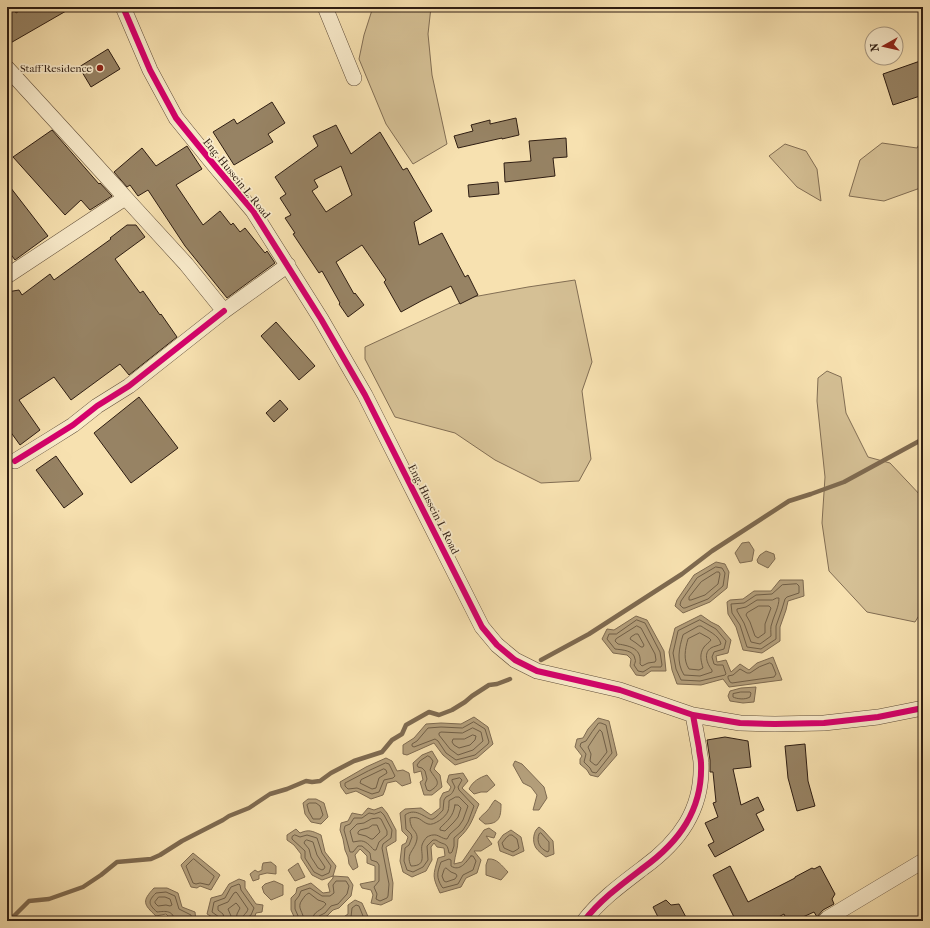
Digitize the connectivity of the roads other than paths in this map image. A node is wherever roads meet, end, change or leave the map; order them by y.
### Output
1 (123, 7) edge
2 (325, 7) edge
3 (7, 68) edge
4 (354, 78) dead end
5 (125, 198) junction
6 (288, 265) junction
7 (7, 276) edge
8 (224, 311) junction
9 (15, 461) dead end
10 (923, 708) edge
11 (693, 715) junction
12 (923, 861) edge
13 (584, 921) edge
14 (825, 921) edge

1 - 6 street, Eng. Hussein L. Road
2 - 4 street
3 - 5 street
5 - 7 street
5 - 8 street
6 - 8 street
6 - 11 street, Eng. Hussein L. Road
8 - 9 street
10 - 11 street, Eng. Hussein L. Road
11 - 13 street
12 - 14 street

